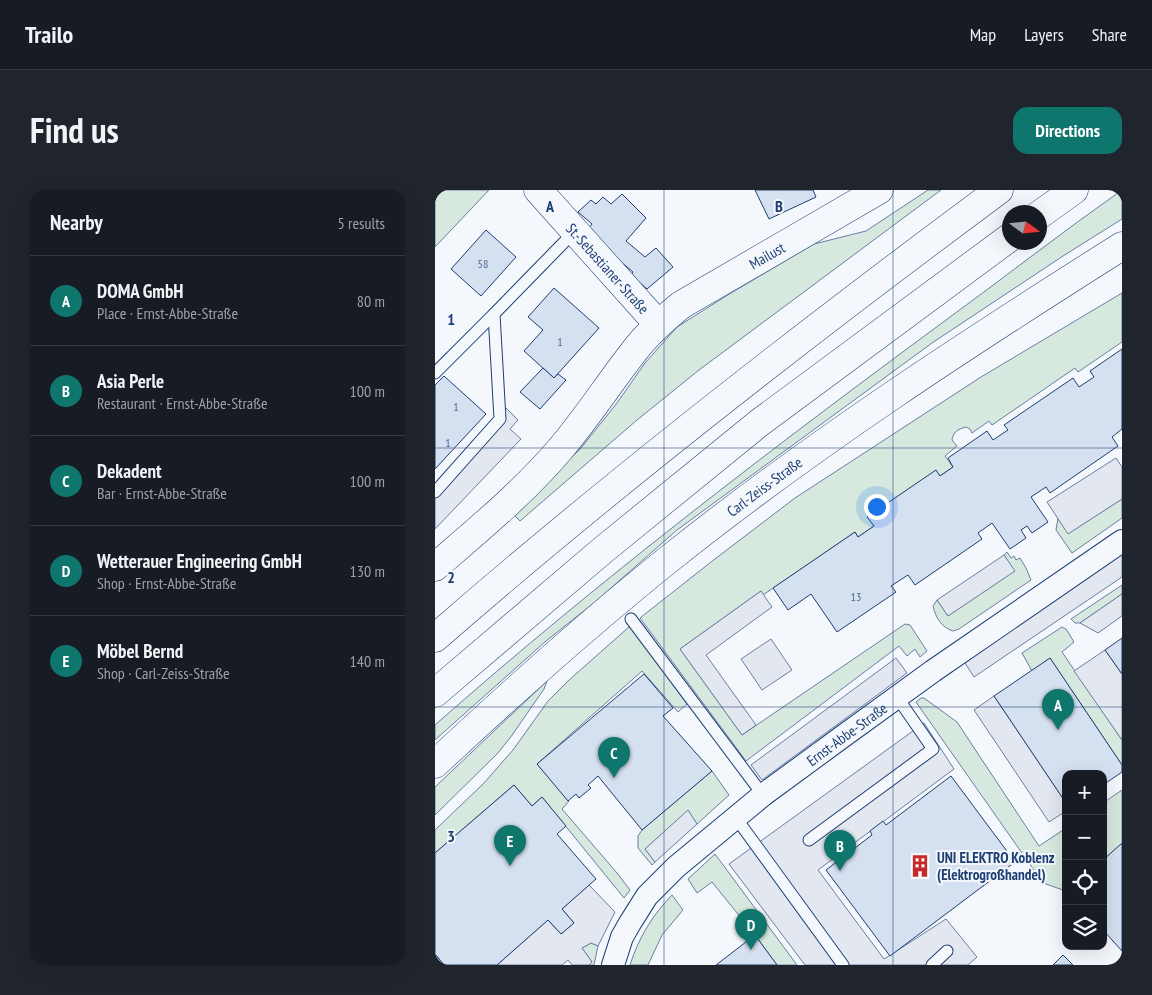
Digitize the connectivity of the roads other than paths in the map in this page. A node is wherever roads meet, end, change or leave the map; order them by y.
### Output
1 (538, 190) edge
2 (879, 190) edge
3 (999, 190) edge
4 (1074, 190) edge
5 (1047, 210) edge
6 (575, 231) junction
7 (1002, 243) edge
8 (1122, 246) edge
9 (494, 314) junction
10 (658, 324) junction
11 (435, 374) edge
12 (435, 492) edge
13 (1122, 541) edge
14 (435, 567) edge
15 (631, 618) dead end
16 (435, 638) edge
17 (435, 693) edge
18 (897, 697) junction
19 (435, 764) edge
20 (763, 795) junction
21 (736, 818) junction
22 (809, 840) dead end
23 (947, 951) dead end
24 (613, 965) edge
25 (843, 965) edge
26 (932, 965) edge

1 - 6 main road, St.-Sebastianer-Straße
2 - 10 main road, Mailust
3 - 16 main road
4 - 5 main road
6 - 9 lane
6 - 10 main road, St.-Sebastianer-Straße
7 - 17 main road
8 - 19 main road, Carl-Zeiss-Straße
9 - 11 lane
9 - 12 lane
10 - 14 main road, Mailust
13 - 18 street, Ernst-Abbe-Straße
15 - 20 lane
18 - 20 street, Ernst-Abbe-Straße
18 - 22 lane
20 - 21 street, Ernst-Abbe-Straße
21 - 24 street, Ernst-Abbe-Straße
21 - 25 lane
23 - 26 lane

